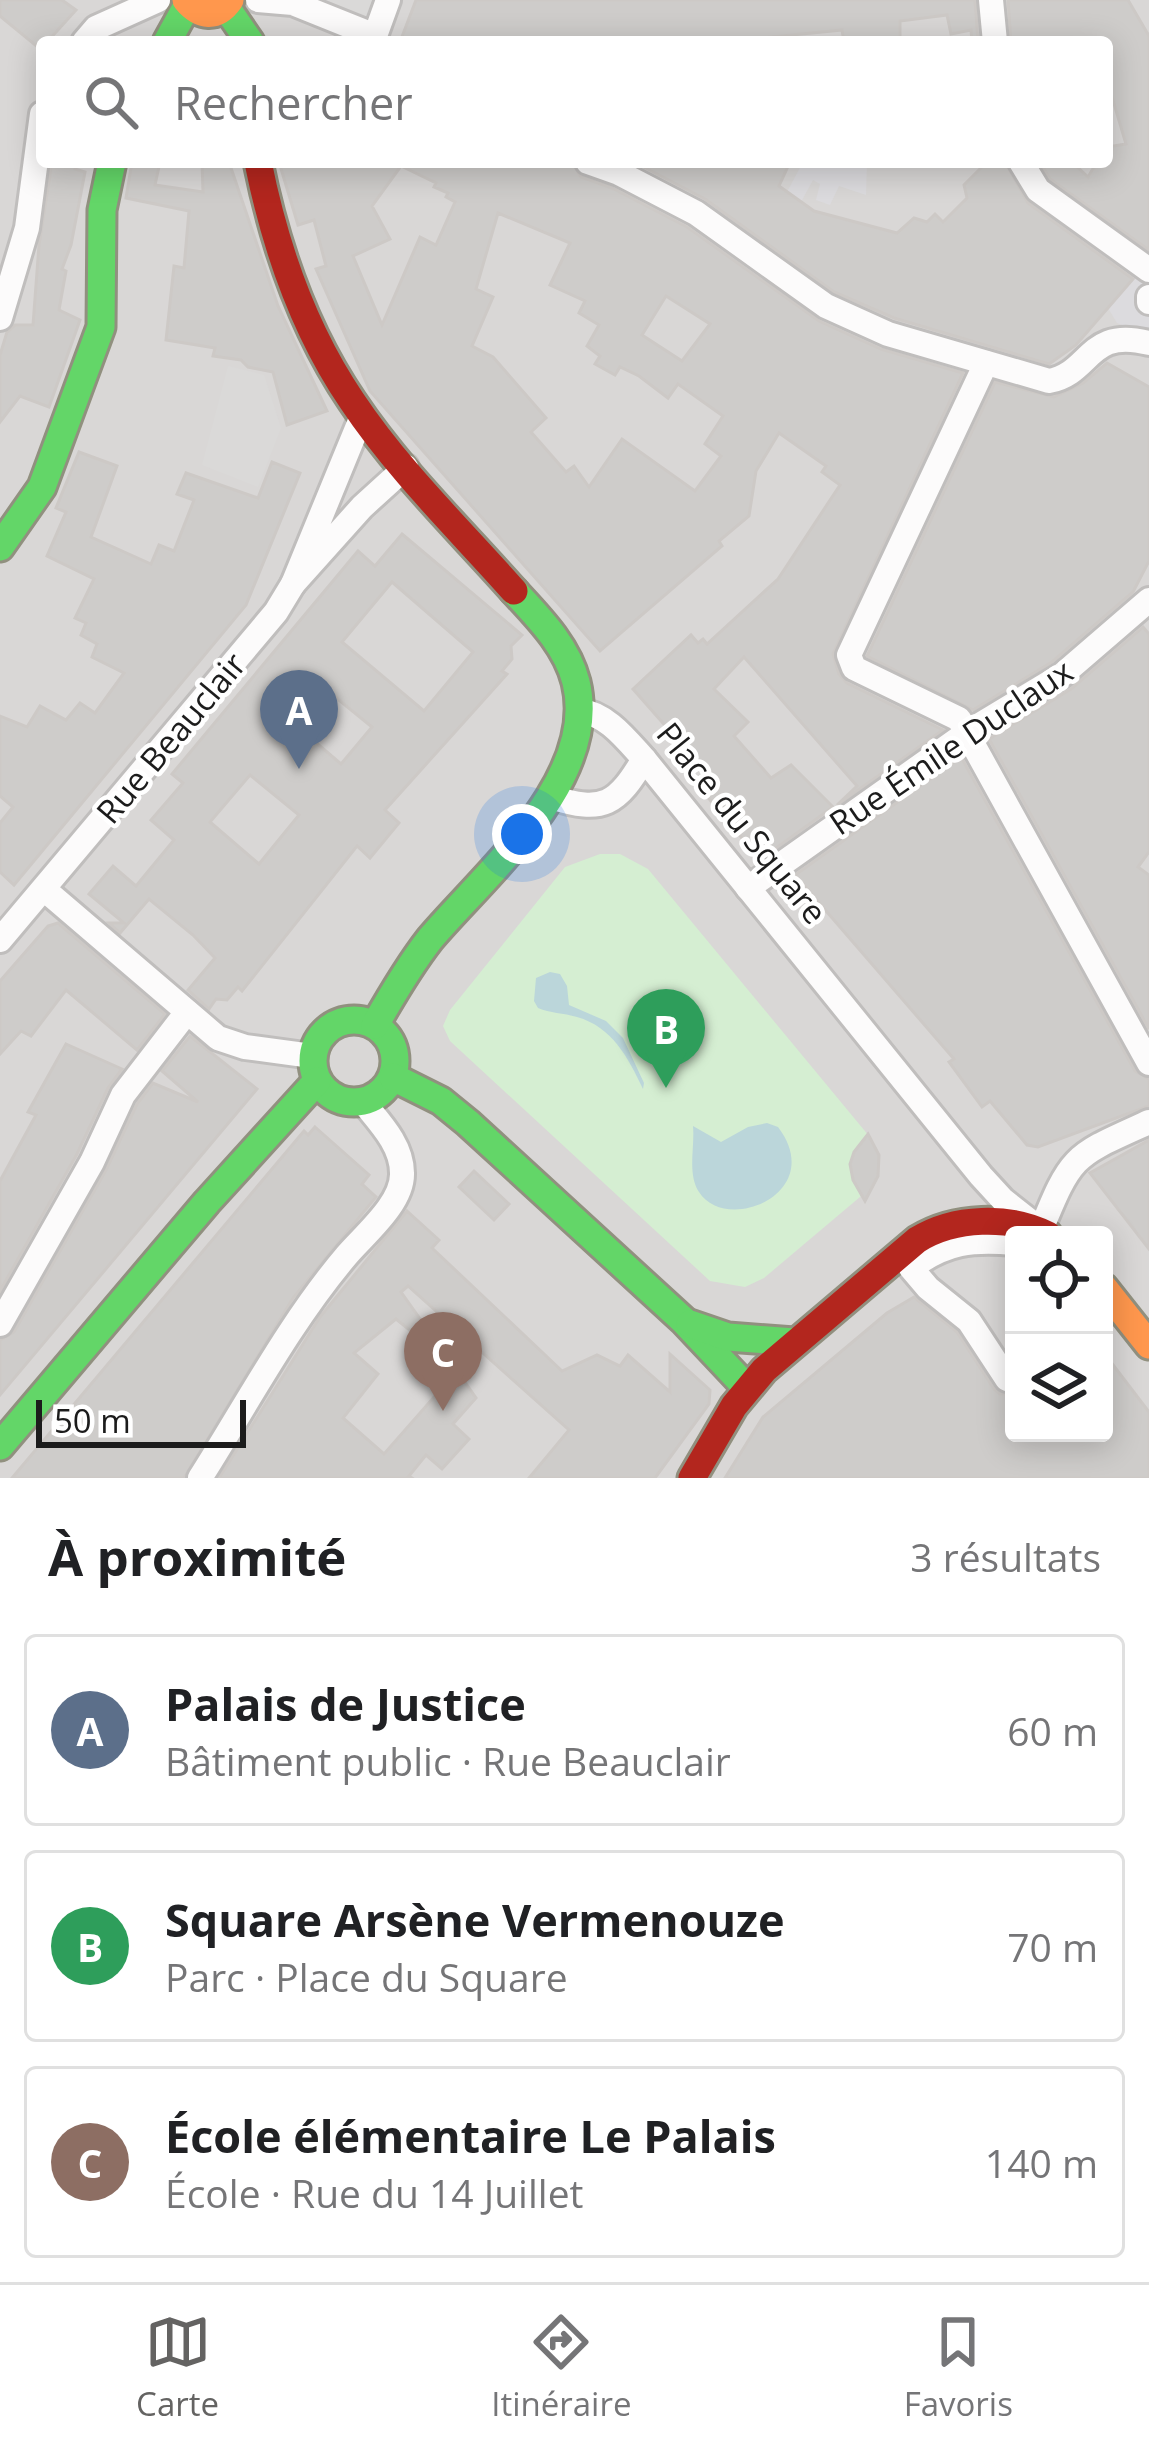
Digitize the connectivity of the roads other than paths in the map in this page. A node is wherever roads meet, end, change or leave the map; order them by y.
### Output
1 (158, 0) edge
2 (258, 0) edge
3 (388, 0) edge
4 (991, 0) edge
5 (187, 2) edge
6 (228, 3) edge
7 (90, 36) edge
8 (170, 36) edge
9 (247, 36) edge
10 (370, 36) edge
11 (378, 36) edge
12 (994, 36) edge
13 (36, 163) edge
14 (111, 168) edge
15 (259, 168) edge
16 (605, 168) edge
17 (1025, 168) edge
18 (1149, 270) edge
19 (0, 319) edge
20 (1149, 344) edge
21 (986, 363) junction
22 (362, 416) junction
23 (406, 467) junction
24 (0, 547) edge
25 (293, 584) junction
26 (1149, 600) edge
27 (578, 710) junction
28 (968, 732) junction
29 (644, 759) junction
30 (551, 797) junction
31 (748, 888) junction
32 (45, 890) junction
33 (0, 940) edge
34 (187, 1012) junction
35 (375, 1025) junction
36 (1149, 1063) edge
37 (315, 1069) junction
38 (393, 1077) junction
39 (363, 1102) junction
40 (1149, 1122) edge
41 (1011, 1226) edge
42 (1035, 1226) edge
43 (1046, 1226) edge
44 (1005, 1242) edge
45 (1113, 1299) edge
46 (682, 1321) junction
47 (0, 1324) edge
48 (794, 1342) junction
49 (1149, 1345) edge
50 (1005, 1376) edge
51 (747, 1388) junction
52 (0, 1446) edge
53 (200, 1478) edge
54 (692, 1478) edge

1 - 7 street
2 - 10 street
3 - 11 street
4 - 12 street
5 - 6 street
5 - 8 street
6 - 9 street
13 - 19 street
14 - 24 street
15 - 22 street
16 - 21 street
17 - 18 street
20 - 21 street
21 - 28 street
22 - 23 street
22 - 25 street, Rue Beauclair
23 - 25 street, Rue Beauclair
23 - 27 street
25 - 32 street, Rue Beauclair
26 - 28 street, Rue Émile Duclaux
27 - 29 street, Place du Square
27 - 30 street
28 - 31 street, Rue Émile Duclaux
28 - 36 street
29 - 30 street
29 - 31 street, Place du Square
30 - 35 street
31 - 42 street, Place du Square
32 - 33 street, Rue Beauclair
32 - 34 street
34 - 37 street
34 - 47 street
35 - 37 street
35 - 38 street
37 - 39 street
37 - 52 street
38 - 39 street
38 - 46 street
39 - 53 street
40 - 43 street
41 - 48 street
44 - 50 street
45 - 49 street
46 - 48 street
46 - 51 street
48 - 51 street
51 - 54 street

